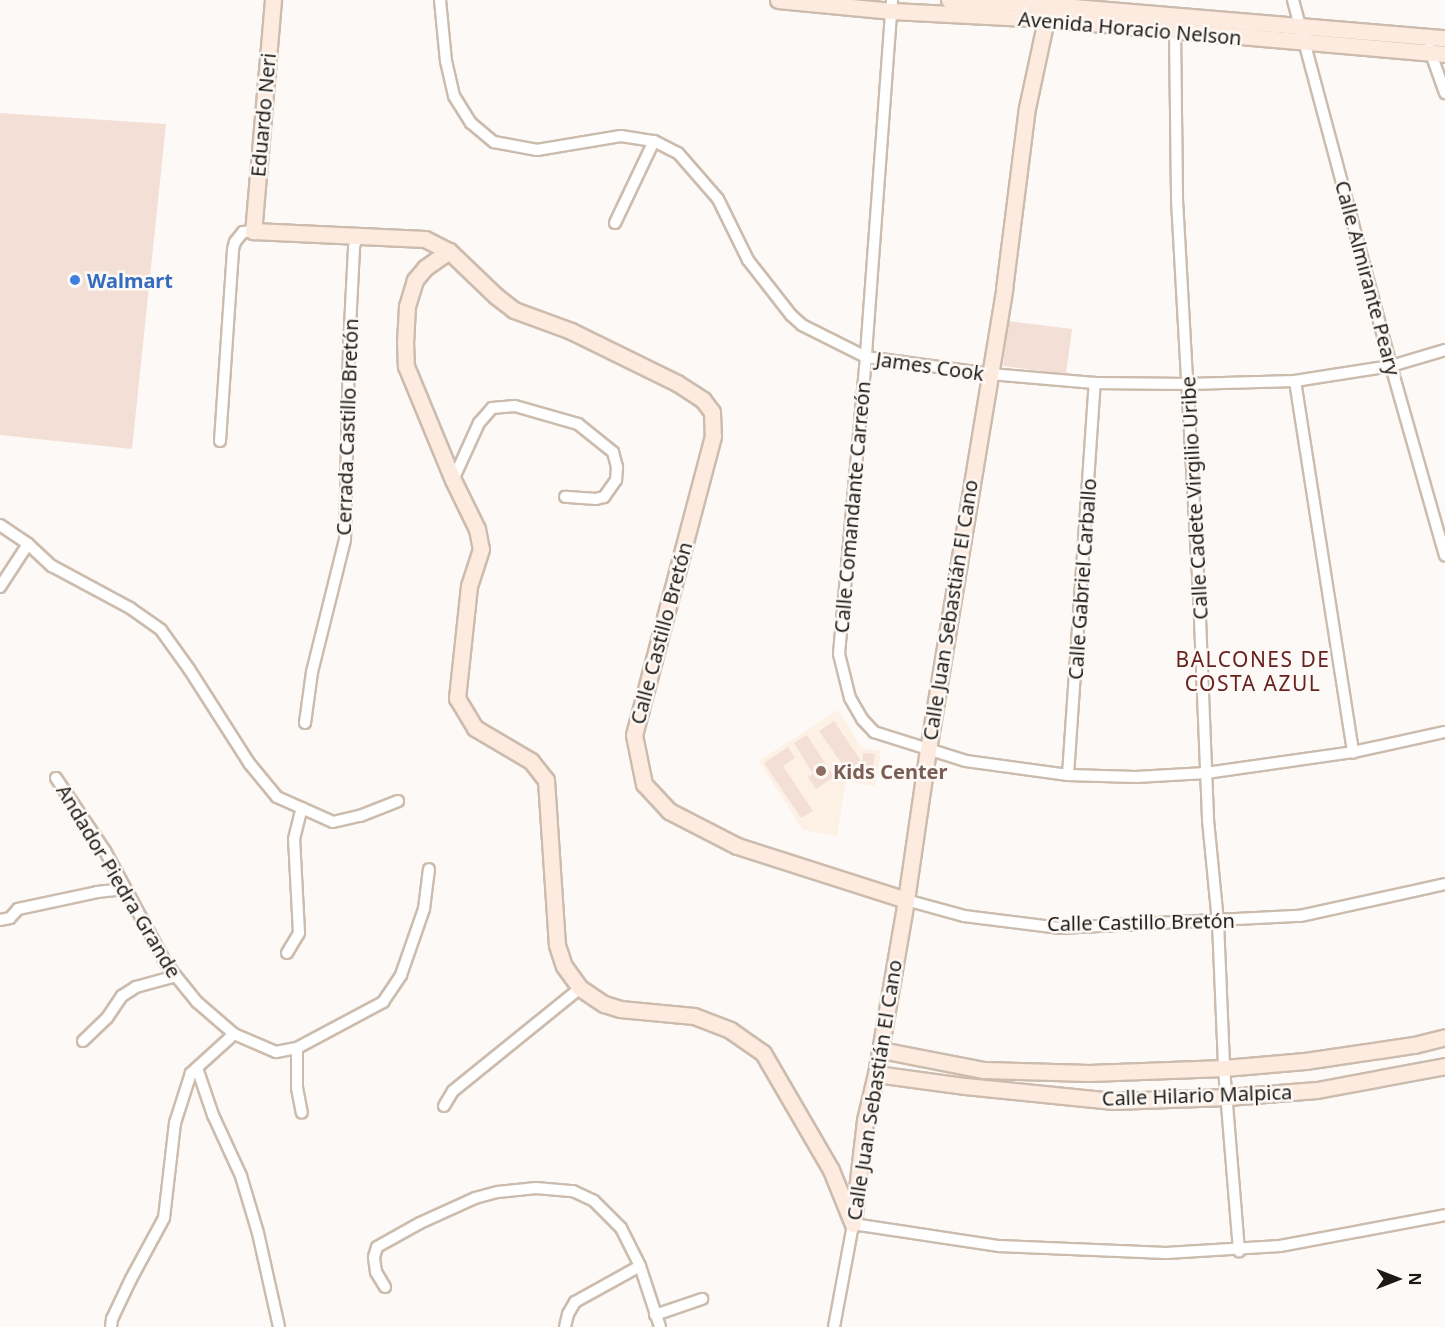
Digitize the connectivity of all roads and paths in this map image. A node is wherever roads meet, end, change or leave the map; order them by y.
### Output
1 (273, 0) edge
2 (440, 0) edge
3 (778, 0) edge
4 (785, 0) edge
5 (949, 0) edge
6 (1293, 0) edge
7 (892, 5) edge
8 (1024, 7) edge
9 (1046, 8) edge
10 (1301, 26) junction
11 (1175, 31) junction
12 (1426, 36) junction
13 (1445, 38) edge
14 (1305, 43) junction
15 (1437, 54) edge
16 (1445, 93) edge
17 (654, 141) junction
18 (615, 223) dead end
19 (253, 231) junction
20 (357, 236) junction
21 (449, 251) junction
22 (1445, 350) edge
23 (866, 357) junction
24 (1390, 366) junction
25 (990, 374) junction
26 (1295, 381) junction
27 (1095, 383) junction
28 (1188, 384) junction
29 (220, 441) dead end
30 (453, 480) junction
31 (565, 498) dead end
32 (0, 525) edge
33 (28, 544) junction
34 (1445, 555) edge
35 (0, 588) edge
36 (305, 723) dead end
37 (1445, 732) edge
38 (928, 750) junction
39 (1353, 752) junction
40 (1206, 773) junction
41 (1068, 775) junction
42 (56, 778) dead end
43 (398, 801) dead end
44 (302, 808) junction
45 (429, 870) dead end
46 (1445, 884) edge
47 (125, 889) junction
48 (906, 900) junction
49 (0, 920) edge
50 (1218, 921) junction
51 (287, 953) dead end
52 (176, 976) junction
53 (580, 987) junction
54 (234, 1034) junction
55 (1445, 1037) edge
56 (83, 1041) dead end
57 (297, 1048) junction
58 (880, 1050) junction
59 (1445, 1065) edge
60 (197, 1068) junction
61 (1224, 1068) junction
62 (876, 1074) junction
63 (1228, 1097) junction
64 (444, 1106) dead end
65 (302, 1113) dead end
66 (1445, 1215) edge
67 (853, 1224) junction
68 (1239, 1251) junction
69 (640, 1266) junction
70 (385, 1287) dead end
71 (702, 1299) dead end
72 (655, 1315) junction
73 (111, 1327) edge
74 (279, 1327) edge
75 (565, 1327) edge
76 (660, 1327) edge
77 (834, 1327) edge

1 - 19 street, Eduardo Neri
2 - 17 street, James Cook
3 - 4 street, Avenida Horacio Nelson
4 - 7 street, Avenida Horacio Nelson
5 - 8 street, Avenida Horacio Nelson
6 - 10 street, Calle Almirante Peary
7 - 8 street, Avenida Horacio Nelson
7 - 23 street, Calle Comandante Carreón
8 - 9 street, Avenida Horacio Nelson
9 - 10 street, Avenida Horacio Nelson
9 - 11 street, Avenida Horacio Nelson
9 - 25 street, Calle Juan Sebastián El Cano
10 - 12 street, Avenida Horacio Nelson
10 - 14 street, Calle Almirante Peary
11 - 14 street, Avenida Horacio Nelson
11 - 28 street, Calle Cadete Virgilio Uribe
12 - 13 street, Avenida Horacio Nelson
12 - 15 street
14 - 15 street, Avenida Horacio Nelson
14 - 24 street, Calle Almirante Peary
15 - 16 street
17 - 18 street
17 - 23 street, James Cook
19 - 20 street, Calle Castillo Bretón
19 - 29 street
20 - 21 street, Calle Castillo Bretón
20 - 36 street, Cerrada Castillo Bretón
21 - 30 street
21 - 48 street, Calle Castillo Bretón
22 - 24 street, James Cook
23 - 25 street, James Cook
23 - 38 street, Calle Comandante Carreón
24 - 26 street, James Cook
24 - 34 street, Calle Almirante Peary
25 - 27 street, James Cook
25 - 38 street, Calle Juan Sebastián El Cano
26 - 28 street, James Cook
26 - 39 street
27 - 28 street, James Cook
27 - 41 street, Calle Gabriel Carballo
28 - 40 street, Calle Cadete Virgilio Uribe
30 - 31 street
30 - 53 street
32 - 33 street
33 - 35 street
33 - 44 street
37 - 39 street, Calle Comandante Carreón
38 - 41 street, Calle Comandante Carreón
38 - 48 street, Calle Juan Sebastián El Cano
39 - 40 street, Calle Comandante Carreón
40 - 41 street, Calle Comandante Carreón
40 - 50 street, Calle Cadete Virgilio Uribe
42 - 47 street, Andador Piedra Grande
43 - 44 street
44 - 51 street
45 - 57 street
46 - 50 street, Calle Castillo Bretón
47 - 49 street
47 - 52 street, Andador Piedra Grande
48 - 50 street, Calle Castillo Bretón
48 - 58 street, Calle Juan Sebastián El Cano
50 - 61 street, Calle Cadete Virgilio Uribe
52 - 54 street, Andador Piedra Grande
52 - 56 street
53 - 64 street
53 - 67 street
54 - 57 street, Andador Piedra Grande
54 - 60 street
55 - 61 street, Calle Hilario Malpica
57 - 65 street
58 - 61 street, Calle Hilario Malpica
58 - 62 street, Calle Juan Sebastián El Cano
59 - 63 street, Calle Hilario Malpica
60 - 73 street
60 - 74 street
61 - 63 street, Calle Cadete Virgilio Uribe
62 - 63 street, Calle Hilario Malpica
62 - 67 street, Calle Juan Sebastián El Cano
63 - 68 street, Calle Cadete Virgilio Uribe
66 - 68 street
67 - 68 street
67 - 77 street, Calle Juan Sebastián El Cano
69 - 70 street
69 - 72 street
69 - 75 street
71 - 72 street
72 - 76 street

